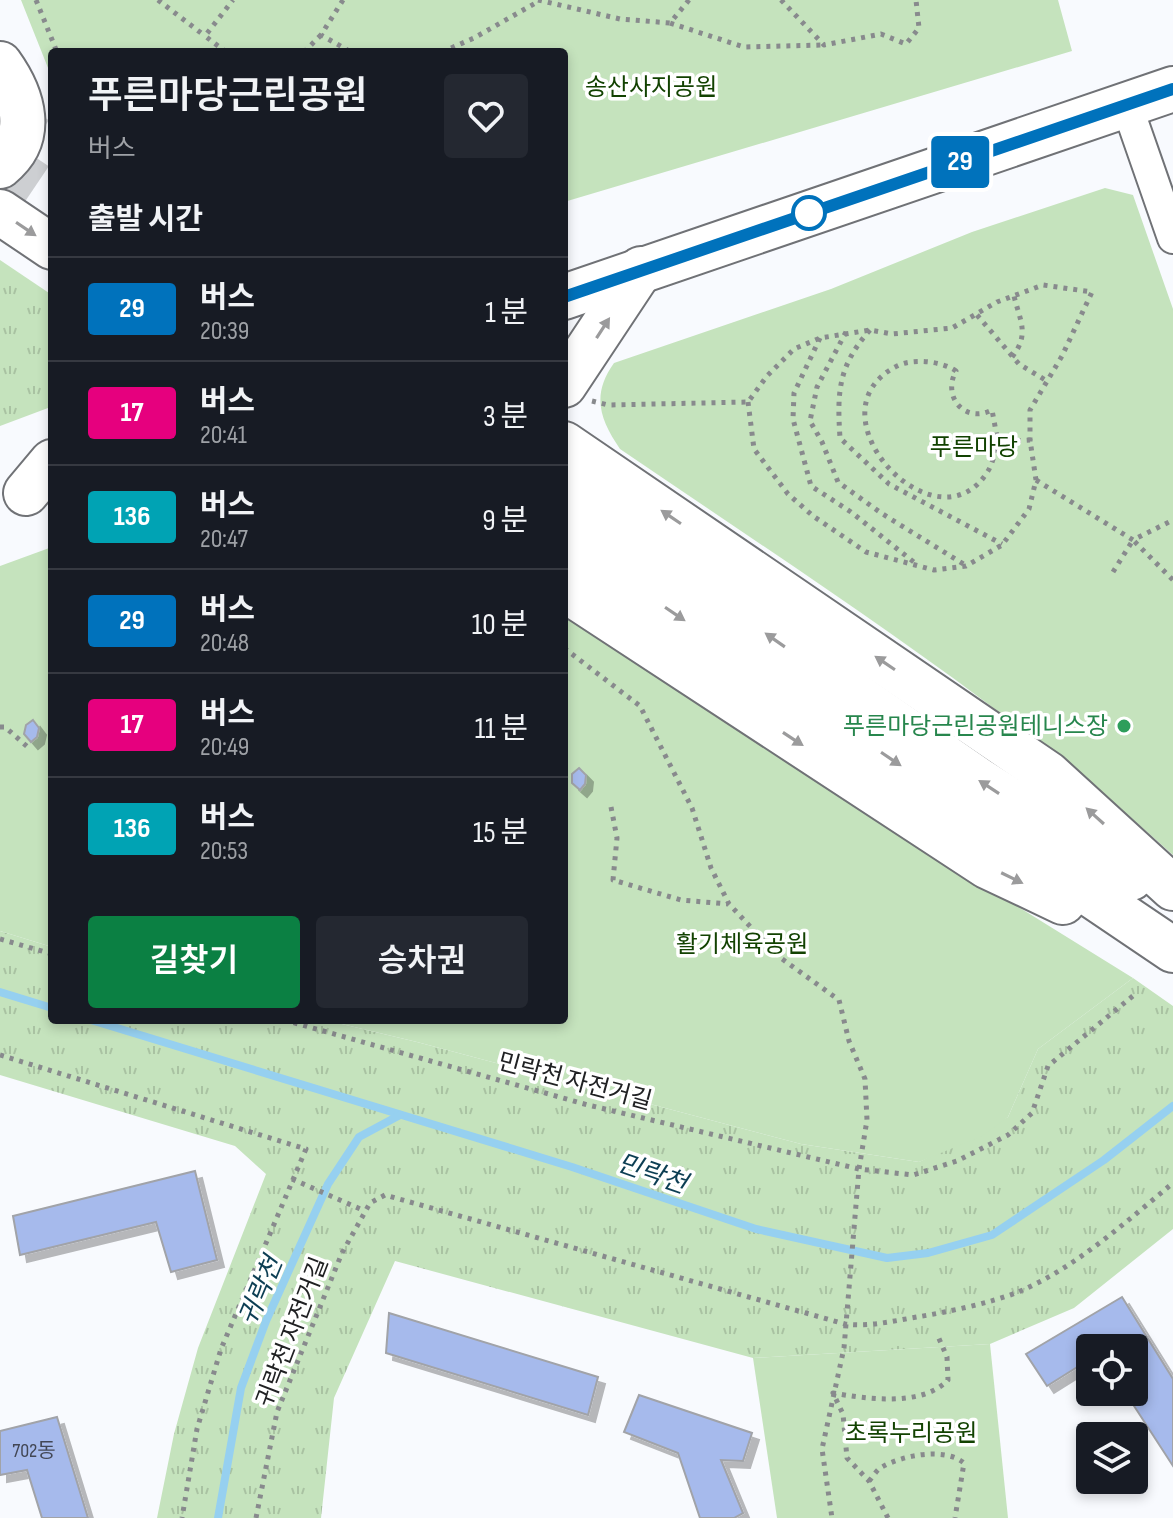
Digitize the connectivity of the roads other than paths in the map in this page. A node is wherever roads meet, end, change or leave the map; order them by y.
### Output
1 (0, 62) edge
2 (1173, 89) edge
3 (48, 95) edge
4 (1127, 106) junction
5 (0, 166) edge
6 (0, 212) edge
7 (1173, 238) edge
8 (48, 244) edge
9 (641, 269) junction
10 (568, 296) edge
11 (570, 395) edge
12 (570, 463) edge
13 (568, 542) edge
14 (568, 592) edge
15 (1173, 888) edge
16 (1173, 905) edge
17 (1173, 953) edge

1 - 3 main road
1 - 5 main road
2 - 4 main road
4 - 7 street
4 - 9 main road
6 -> 8 main road
9 - 10 main road
11 -> 9 main road
11 - 12 main road
15 -> 12 main road
16 -> 12 main road
13 -> 17 main road
14 -> 17 main road

